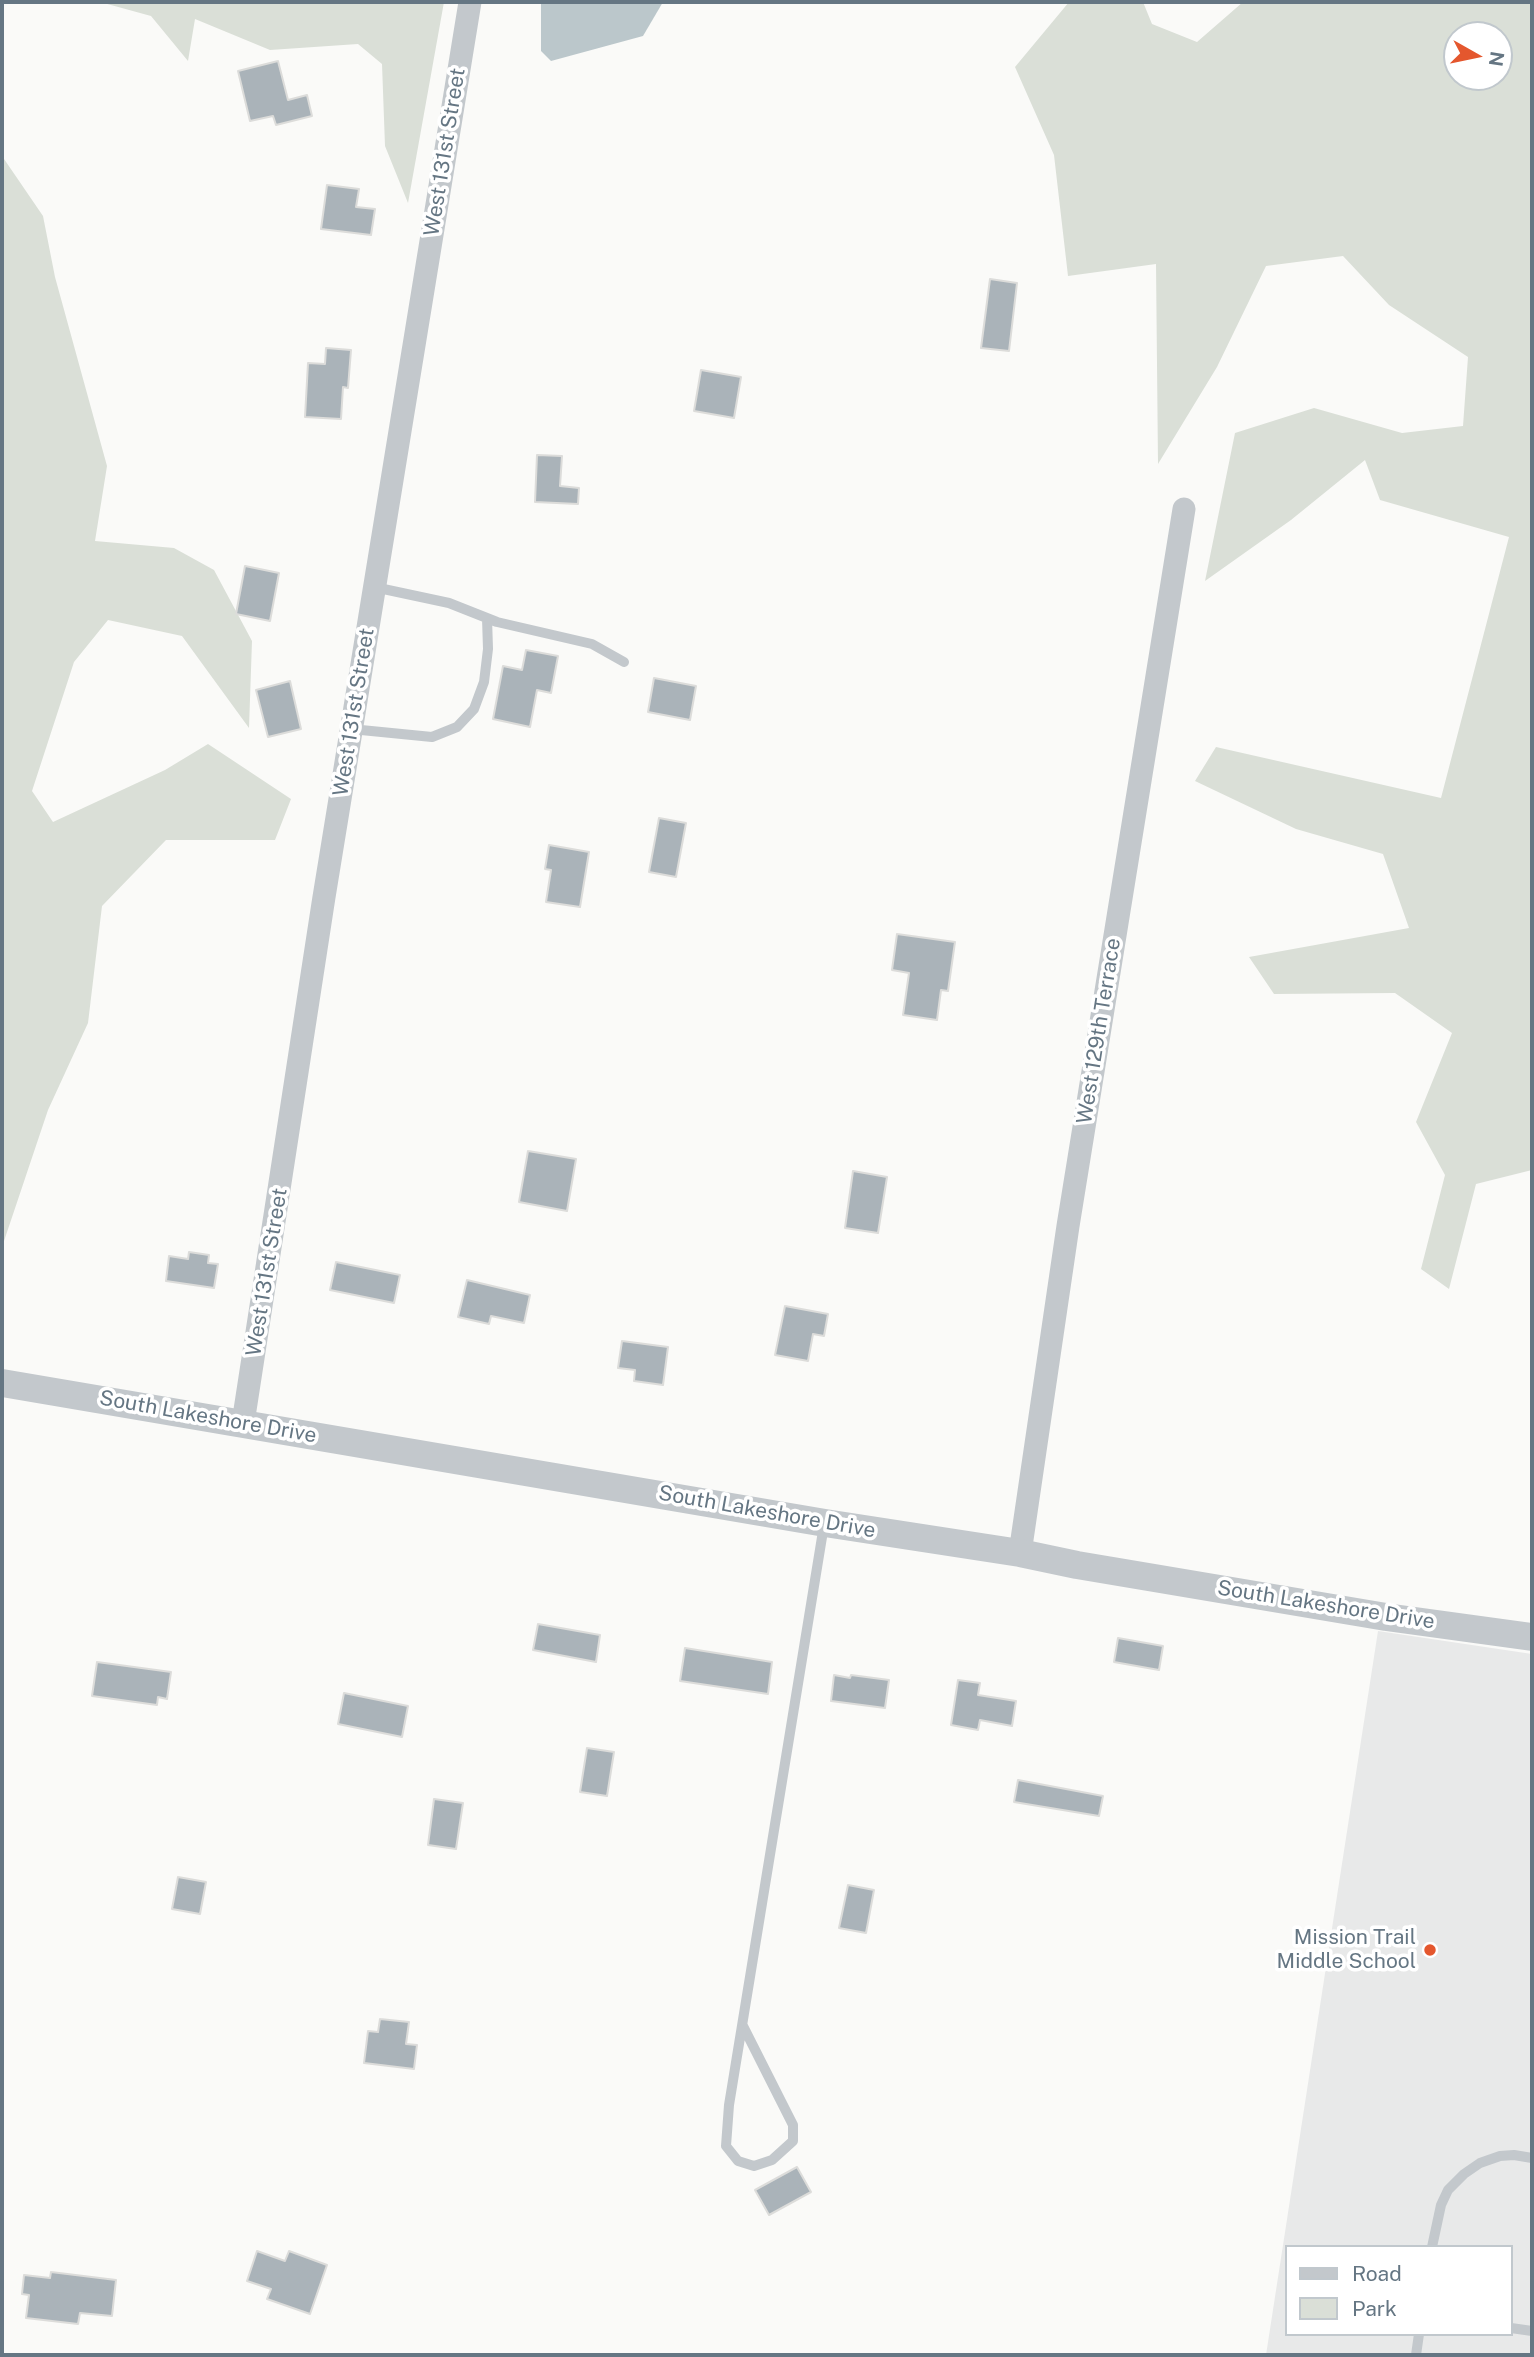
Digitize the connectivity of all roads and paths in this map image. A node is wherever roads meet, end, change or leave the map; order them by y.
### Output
1 (470, 2) edge
2 (1184, 509) dead end
3 (374, 587) junction
4 (487, 618) junction
5 (624, 662) dead end
6 (351, 729) junction
7 (2, 1382) edge
8 (243, 1423) junction
9 (825, 1523) junction
10 (1020, 1553) junction
11 (1532, 1637) edge
12 (743, 2026) junction
13 (1532, 2158) edge
14 (1432, 2245) edge
15 (1513, 2328) edge
16 (1532, 2332) edge
17 (1419, 2336) edge
18 (1416, 2355) edge

1 - 3 street, West 131st Street
2 - 10 street, West 129th Terrace
3 - 4 lane
3 - 6 street, West 131st Street
4 - 5 lane
4 - 6 lane
6 - 8 street, West 131st Street
7 - 8 street, South Lakeshore Drive
8 - 9 street, South Lakeshore Drive
9 - 10 street, South Lakeshore Drive
9 - 12 lane
10 - 11 street, South Lakeshore Drive
12 - 12 lane
13 - 14 lane
15 - 16 lane
17 - 18 lane

